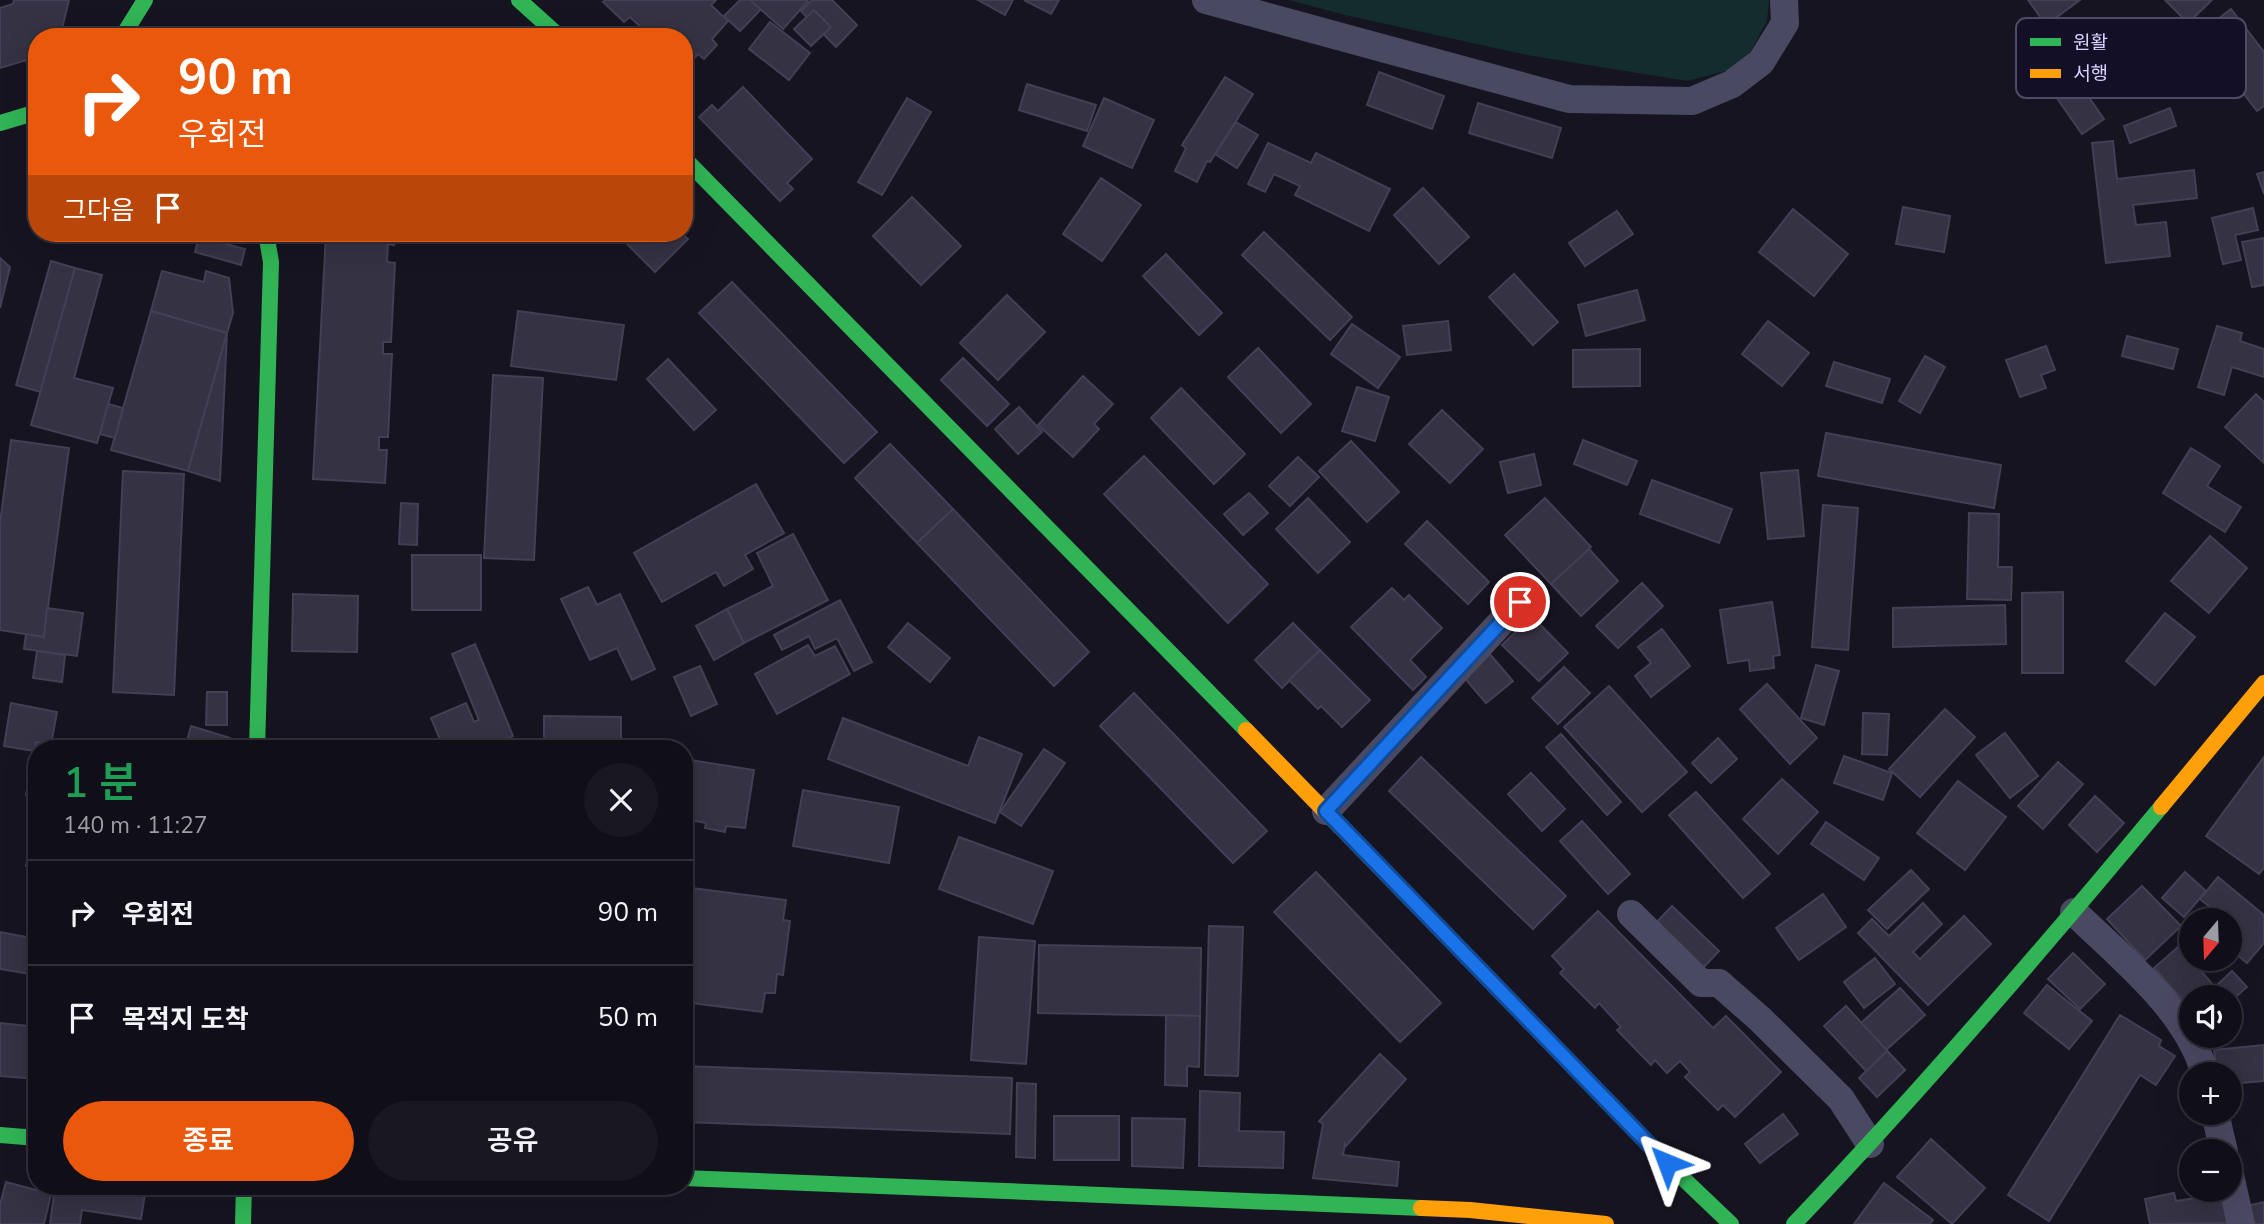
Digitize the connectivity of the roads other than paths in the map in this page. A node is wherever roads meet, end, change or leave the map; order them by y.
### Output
1 (145, 0) edge
2 (519, 0) edge
3 (1206, 0) edge
4 (1784, 0) edge
5 (120, 12) dead end
6 (116, 28) edge
7 (128, 28) edge
8 (550, 28) edge
9 (28, 115) edge
10 (0, 123) edge
11 (693, 167) edge
12 (268, 242) edge
13 (1520, 602) dead end
14 (2264, 683) edge
15 (257, 740) edge
16 (1326, 811) junction
17 (2074, 912) junction
18 (1631, 914) dead end
19 (2202, 1062) edge
20 (0, 1135) edge
21 (28, 1137) edge
22 (1870, 1144) junction
23 (693, 1178) edge
24 (244, 1195) edge
25 (2236, 1202) edge
26 (1471, 1217) edge
27 (243, 1224) edge
28 (1606, 1224) edge
29 (1731, 1224) edge
30 (1794, 1224) edge
31 (2241, 1224) edge

1 - 7 main road
2 - 8 main road
3 - 4 street
5 - 6 main road
9 - 10 main road
11 - 16 main road
12 - 15 main road
13 - 16 street
14 - 17 main road
16 - 29 main road
17 - 19 street
17 - 22 main road
18 - 22 street
20 - 21 main road
22 - 30 main road
23 - 26 main road
24 - 27 main road
25 - 31 street
26 - 28 main road

